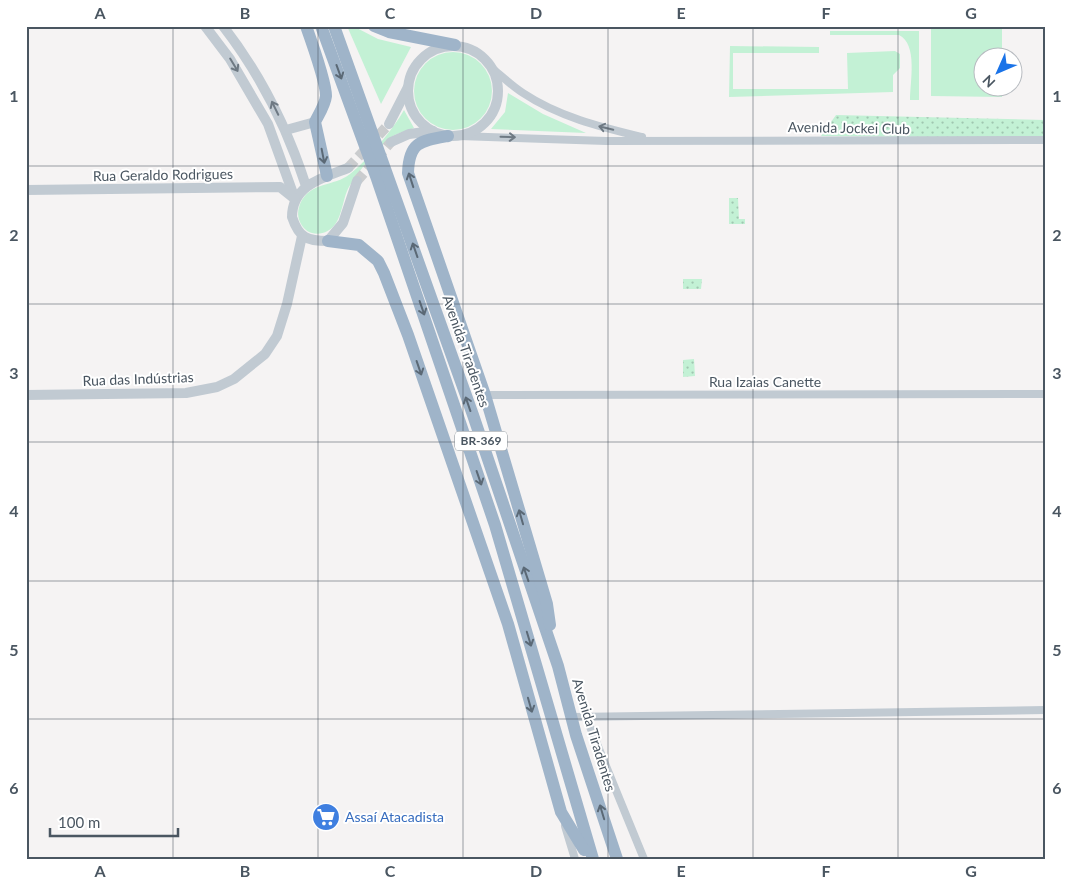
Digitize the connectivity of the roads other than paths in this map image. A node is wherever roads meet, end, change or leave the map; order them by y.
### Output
1 (205, 26) edge
2 (224, 26) edge
3 (306, 26) edge
4 (321, 26) edge
5 (334, 26) edge
6 (374, 26) edge
7 (455, 45) junction
8 (239, 47) junction
9 (222, 49) junction
10 (493, 69) junction
11 (408, 86) junction
12 (315, 122) junction
13 (389, 124) tunnel mouth
14 (286, 130) junction
15 (433, 131) junction
16 (453, 136) junction
17 (654, 140) junction
18 (1045, 140) edge
19 (391, 142) tunnel mouth
20 (348, 168) tunnel mouth
21 (327, 176) junction
22 (357, 181) tunnel mouth
23 (306, 186) junction
24 (26, 190) edge
25 (295, 199) junction
26 (302, 236) junction
27 (328, 240) junction
28 (1045, 394) edge
29 (26, 395) edge
30 (485, 395) junction
31 (495, 525) junction
32 (508, 624) junction
33 (558, 666) junction
34 (1045, 710) edge
35 (572, 717) junction
36 (586, 717) junction
37 (561, 812) junction
38 (575, 859) edge
39 (589, 859) edge
40 (593, 859) edge
41 (617, 859) edge
42 (644, 859) edge

1 - 9 street
2 - 8 street
3 - 12 highway
4 -> 31 highway, Avenida Tiradentes / BR-369
33 -> 5 highway, Avenida Tiradentes / BR-369
6 - 7 highway
7 - 10 street
7 - 11 street
8 - 9 street
14 -> 8 street
9 -> 25 street
10 - 16 street
17 -> 10 street, Avenida Jockei Club
11 - 13 street
11 - 15 street
12 - 14 street
12 -> 21 highway
14 - 23 street
15 - 16 street
15 - 19 street
16 -> 17 street, Avenida Jockei Club
30 -> 16 highway
17 - 18 street, Avenida Jockei Club
20 - 21 street
21 - 23 street
22 - 27 street
23 - 25 street
24 - 25 street, Rua Geraldo Rodrigues
25 - 26 street
26 - 27 street
26 - 29 street, Rua das Indústrias
27 -> 32 highway
28 - 30 street, Rua Izaias Canette
33 -> 30 highway
31 - 32 highway
31 -> 40 highway, Avenida Tiradentes / BR-369
32 -> 37 highway
33 - 35 highway, Avenida Tiradentes / BR-369
34 - 36 street
35 - 36 street
41 -> 35 highway, Avenida Tiradentes / BR-369
36 - 42 street
37 - 38 street
37 - 39 highway

